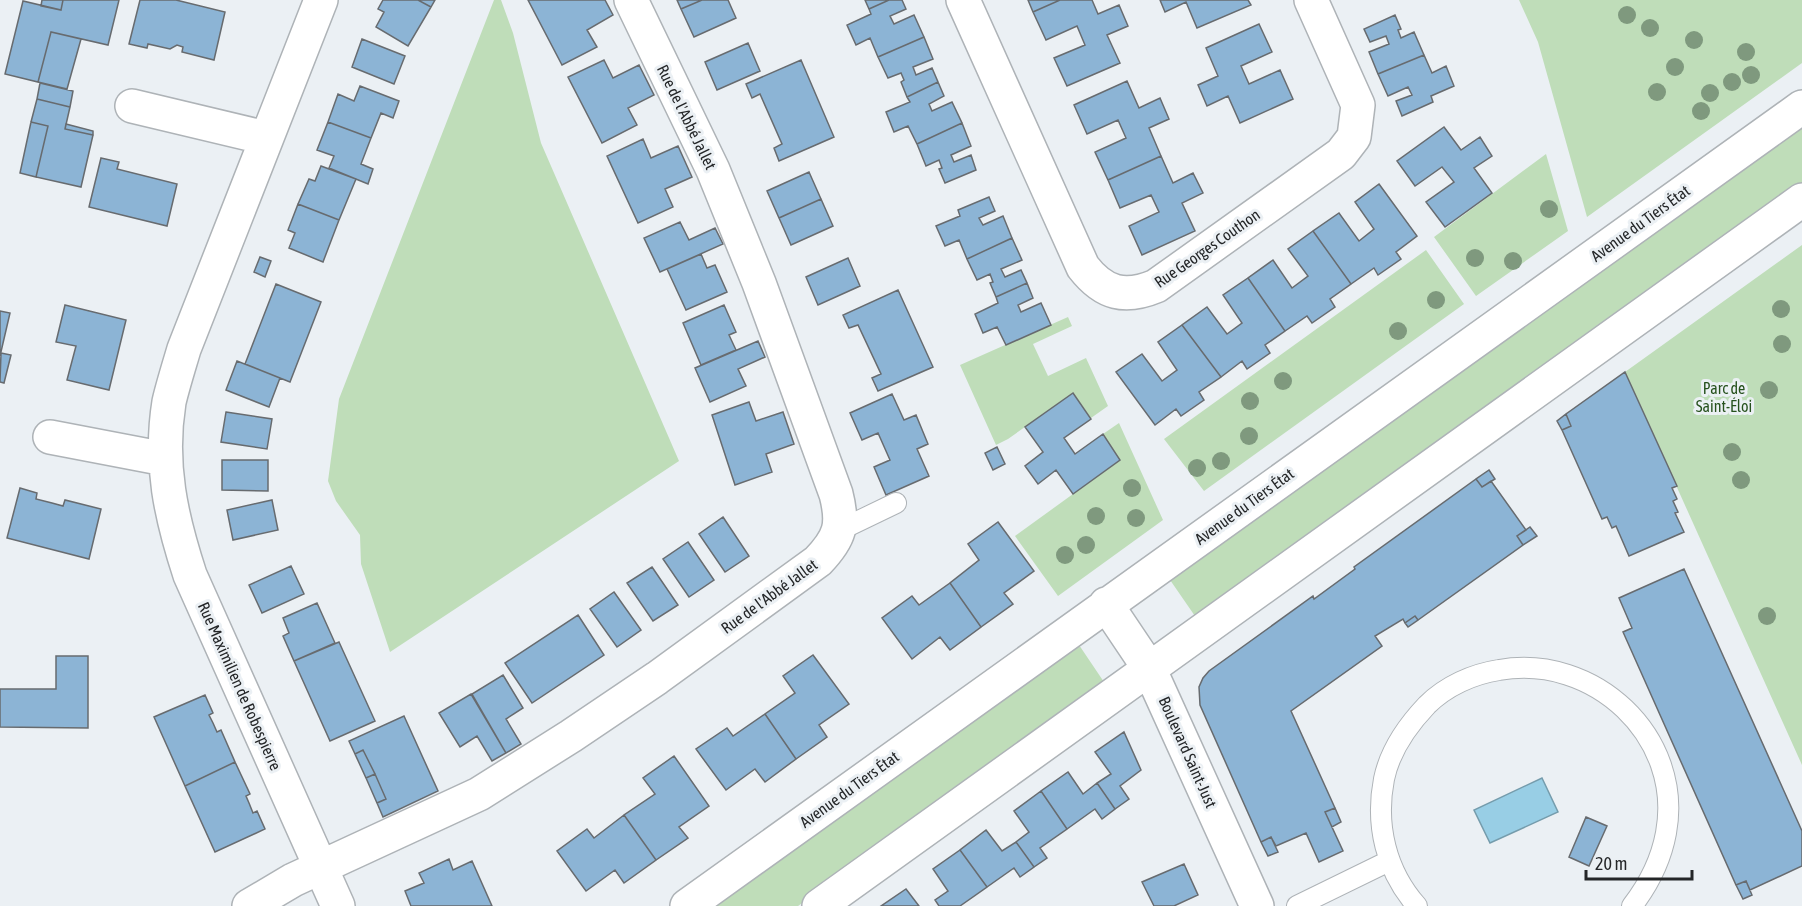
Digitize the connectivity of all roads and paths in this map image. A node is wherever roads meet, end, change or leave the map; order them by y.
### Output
1 (321, 0) edge
2 (631, 0) edge
3 (963, 0) edge
4 (1311, 0) edge
5 (132, 106) dead end
6 (1802, 107) edge
7 (266, 138) junction
8 (1802, 200) edge
9 (50, 437) dead end
10 (165, 459) junction
11 (896, 503) dead end
12 (840, 530) junction
13 (1106, 604) junction
14 (1149, 668) junction
15 (1389, 861) junction
16 (321, 869) junction
17 (249, 906) edge
18 (338, 906) edge
19 (687, 906) edge
20 (819, 906) edge
21 (1257, 906) edge
22 (1297, 906) edge
23 (1417, 906) edge
24 (1632, 906) edge

1 - 7 street, Rue Maximilien de Robespierre
2 - 12 street, Rue de l'Abbé Jallet
3 - 4 street, Rue Georges Couthon
5 - 7 street
6 - 13 street, Avenue du Tiers État
7 - 10 street, Rue Maximilien de Robespierre
8 - 14 street
9 - 10 street
10 - 16 street, Rue Maximilien de Robespierre
11 - 12 lane
12 - 16 street, Rue de l'Abbé Jallet
13 - 14 street, Boulevard Saint-Just
13 - 19 street, Avenue du Tiers État
14 - 20 street
14 - 21 street, Boulevard Saint-Just
15 - 22 lane
15 - 23 lane
15 - 24 lane
16 - 17 street, Rue de l'Abbé Jallet
16 - 18 street, Rue Maximilien de Robespierre

